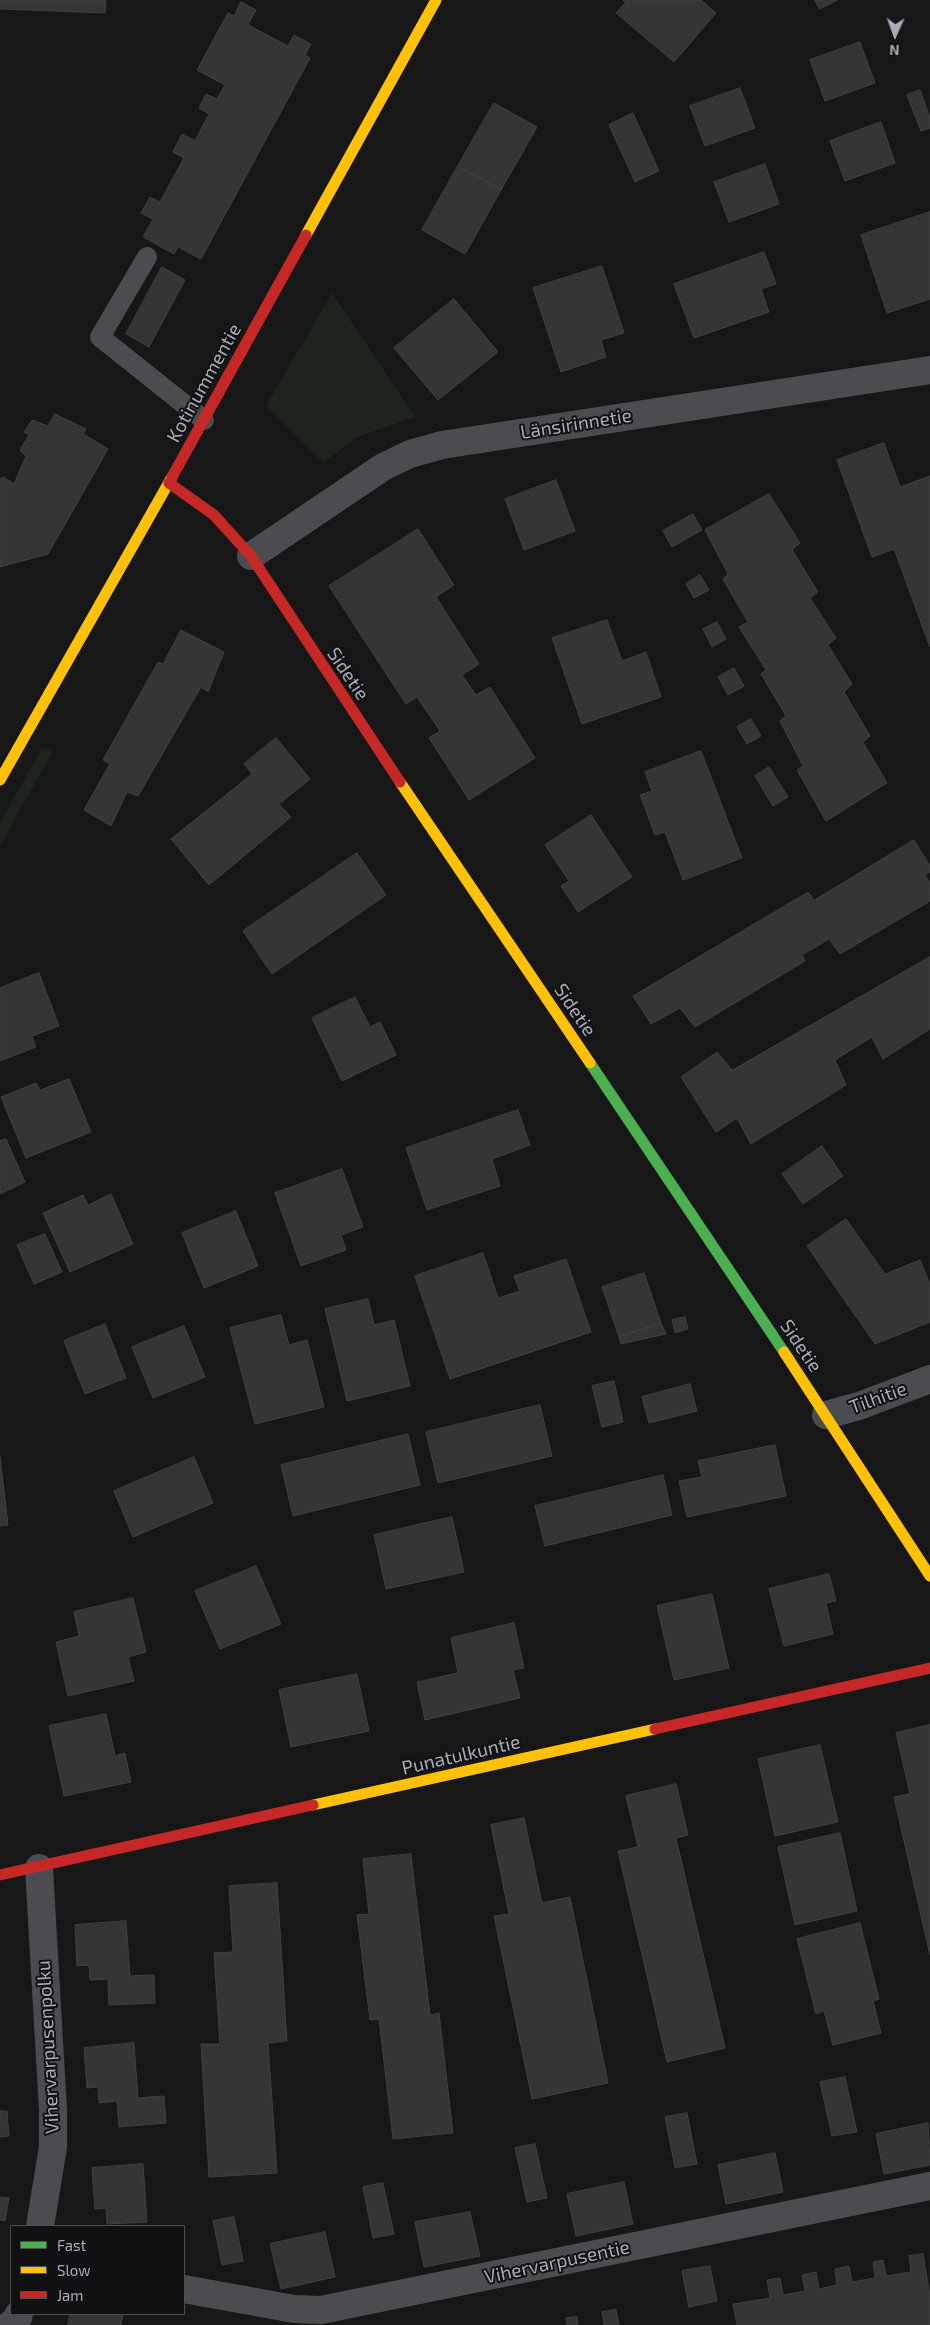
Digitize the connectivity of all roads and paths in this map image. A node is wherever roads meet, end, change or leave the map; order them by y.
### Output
1 (436, 0) edge
2 (147, 257) dead end
3 (930, 370) edge
4 (204, 420) junction
5 (169, 483) junction
6 (251, 556) junction
7 (0, 780) edge
8 (930, 1379) edge
9 (826, 1415) junction
10 (930, 1576) edge
11 (930, 1668) edge
12 (39, 1868) junction
13 (0, 1875) edge
14 (930, 2186) edge
15 (40, 2225) edge
16 (185, 2289) edge
17 (19, 2315) edge
18 (294, 2317) edge
19 (10, 2325) edge

1 - 4 street, Kotinummentie
2 - 4 lane
3 - 6 street, Länsirinnetie
4 - 5 street, Kotinummentie
5 - 6 street, Sidetie
5 - 7 street, Kotinummentie
6 - 9 street, Sidetie
8 - 9 street, Tilhitie
9 - 10 street, Sidetie
11 - 12 street, Punatulkuntie
12 - 13 street, Punatulkuntie
12 - 15 street, Vihervarpusenpolku
14 - 18 street, Vihervarpusentie
16 - 18 street, Vihervarpusentie
17 - 19 street

